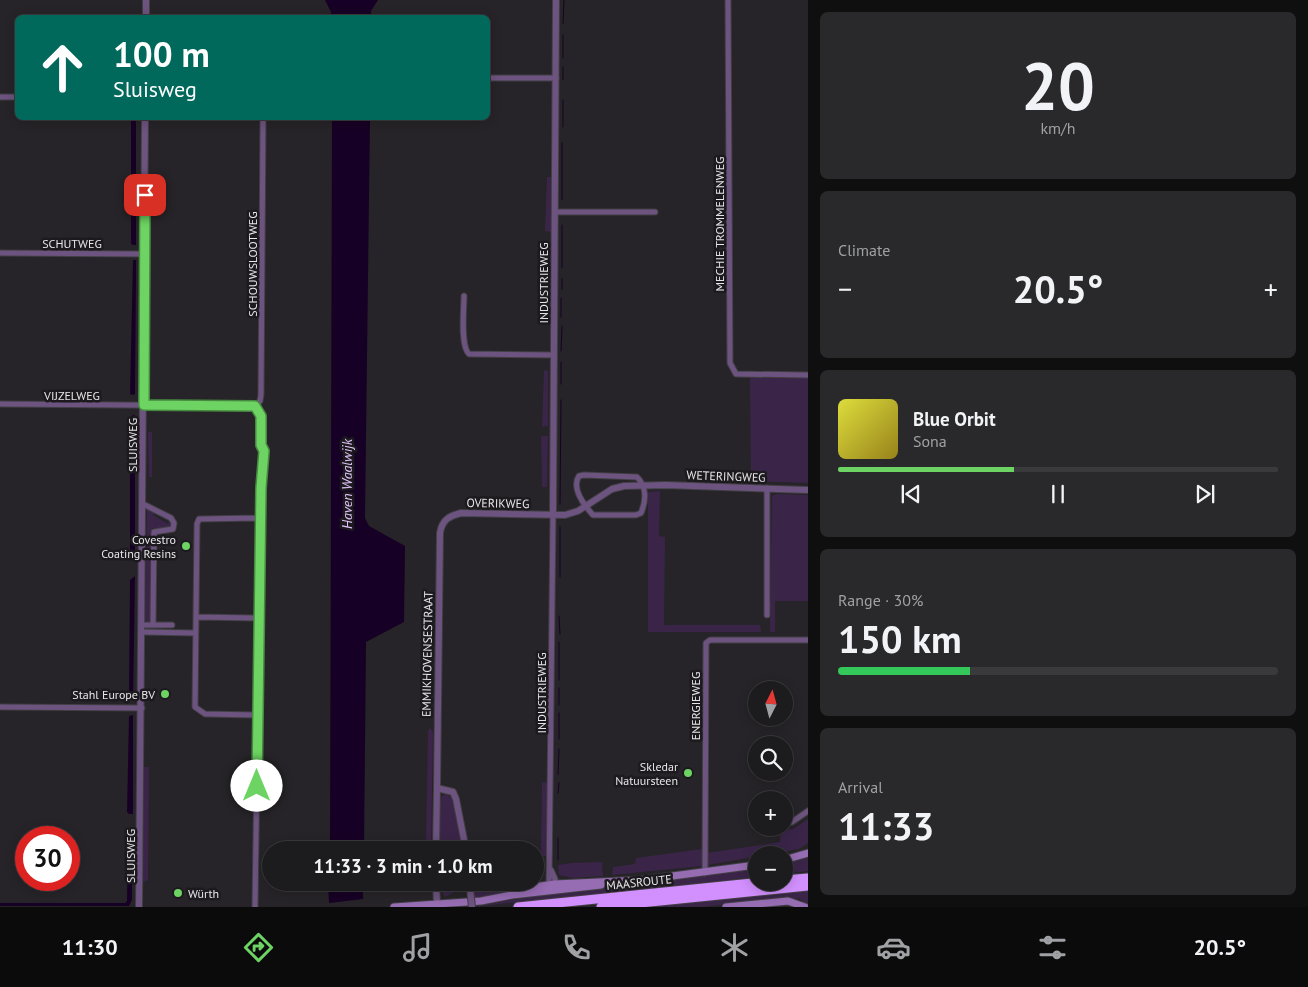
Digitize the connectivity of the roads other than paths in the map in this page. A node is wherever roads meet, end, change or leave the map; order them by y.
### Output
1 (146, 0) edge
2 (556, 0) edge
3 (728, 0) edge
4 (146, 15) edge
5 (490, 78) edge
6 (556, 78) junction
7 (0, 97) edge
8 (15, 97) edge
9 (145, 120) edge
10 (263, 120) dead end
11 (555, 212) junction
12 (655, 212) dead end
13 (0, 253) edge
14 (144, 254) junction
15 (464, 296) dead end
16 (554, 355) junction
17 (808, 375) edge
18 (0, 404) edge
19 (144, 405) junction
20 (255, 406) junction
21 (643, 485) junction
22 (768, 488) junction
23 (808, 490) edge
24 (143, 504) junction
25 (586, 506) junction
26 (553, 515) junction
27 (260, 518) junction
28 (444, 521) joint
29 (767, 615) dead end
30 (196, 617) junction
31 (259, 618) junction
32 (153, 625) junction
33 (172, 626) dead end
34 (142, 628) junction
35 (195, 633) junction
36 (808, 640) edge
37 (0, 707) edge
38 (142, 708) junction
39 (257, 715) junction
40 (437, 788) junction
41 (808, 811) edge
42 (793, 821) edge
43 (436, 841) edge
44 (464, 841) edge
45 (808, 853) edge
46 (793, 857) edge
47 (748, 866) edge
48 (705, 873) junction
49 (808, 878) edge
50 (793, 879) edge
51 (748, 883) edge
52 (808, 886) edge
53 (552, 887) junction
54 (436, 891) edge
55 (471, 891) edge
56 (141, 905) edge
57 (437, 906) edge
58 (255, 907) edge
59 (394, 907) edge
60 (472, 907) edge
61 (518, 907) edge
62 (601, 907) edge
63 (726, 907) edge
64 (805, 907) edge

1 - 4 street
2 - 6 street, INDUSTRIEWEG
3 - 17 street, MECHIE TROMMELENWEG
5 - 6 street
6 - 11 street, INDUSTRIEWEG
7 - 8 street
9 - 14 street, SLUISWEG
10 - 20 street, SCHOUWSLOOTWEG
11 - 12 street
11 - 16 street, INDUSTRIEWEG
13 - 14 street, SCHUTWEG
14 - 19 street, SLUISWEG
15 - 16 street
16 - 26 street, INDUSTRIEWEG
18 - 19 street, VIJZELWEG
19 - 20 street
19 - 24 street, SLUISWEG
20 - 27 street, SCHOUWSLOOTWEG
21 - 22 street, WETERINGWEG
21 - 25 street
21 - 25 street
21 - 25 street
22 - 23 street, WETERINGWEG
22 - 29 street
24 - 32 street
24 - 34 street, SLUISWEG
25 - 26 street
26 - 28 street, OVERIKWEG
26 - 53 street, INDUSTRIEWEG
27 - 30 street
27 - 31 street
28 - 40 street, EMMIKHOVENSESTRAAT
30 - 31 street
30 - 35 street
31 - 39 street
32 - 33 street
32 - 34 street
34 - 35 street
34 - 38 street, SLUISWEG
35 - 39 street
36 - 48 street, ENERGIEWEG
37 - 38 street
38 - 56 street, SLUISWEG
39 - 58 street
40 - 43 street, EMMIKHOVENSESTRAAT
40 - 44 street
41 - 42 street
45 - 46 main road
47 - 48 main road
48 - 53 main road
49 - 50 highway
51 - 61 highway, MAASROUTE
52 - 62 highway, MAASROUTE
53 - 57 main road
54 - 57 street
55 - 60 street, bridge
57 - 59 main road
63 - 64 main road

